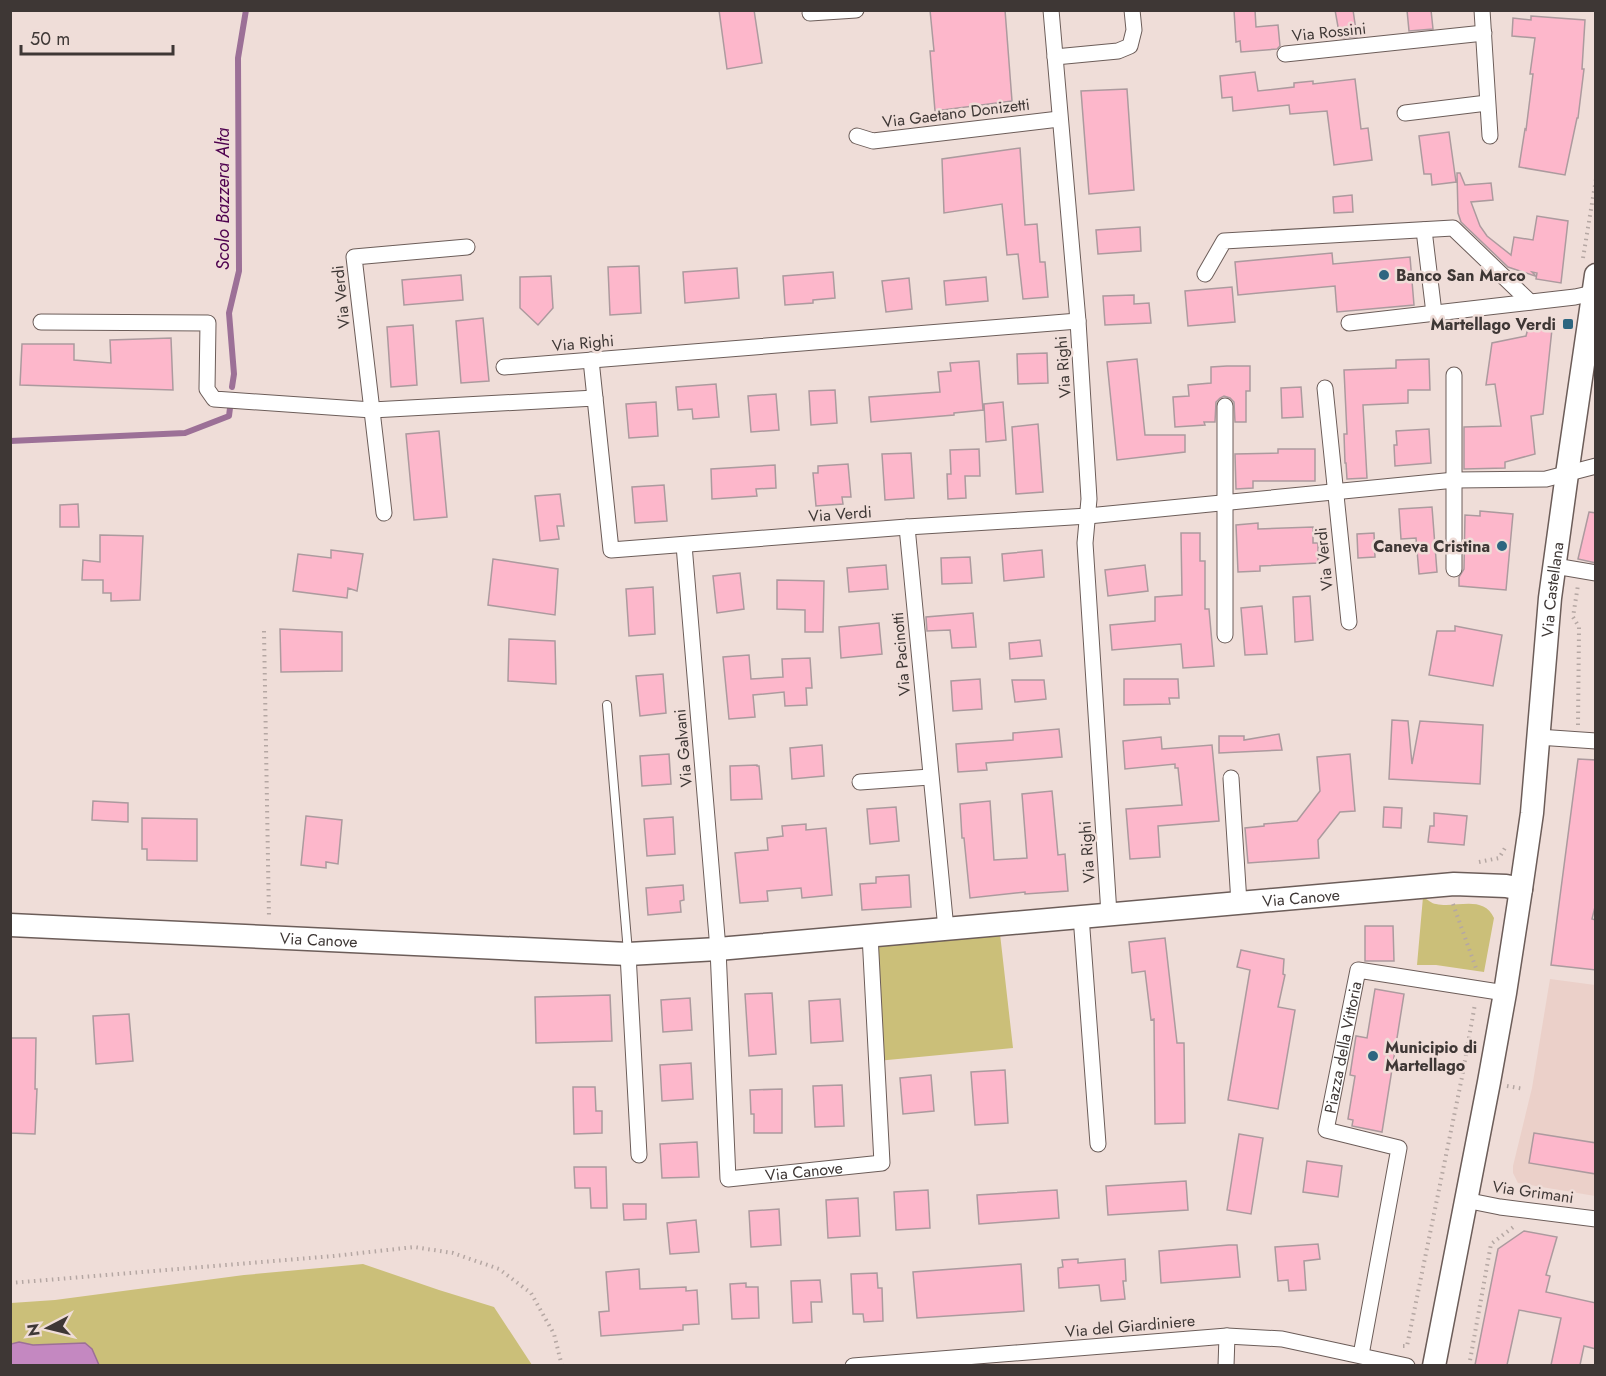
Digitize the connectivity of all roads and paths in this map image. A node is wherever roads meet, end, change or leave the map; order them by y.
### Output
1 (856, 10) edge
2 (1051, 10) edge
3 (1132, 10) edge
4 (1482, 10) edge
5 (810, 13) dead end
6 (1484, 33) junction
7 (1285, 54) dead end
8 (1055, 57) junction
9 (1487, 103) junction
10 (1405, 113) dead end
11 (1059, 119) junction
12 (857, 136) dead end
13 (1490, 136) dead end
14 (1424, 230) junction
15 (467, 247) dead end
16 (1205, 274) dead end
17 (1594, 284) edge
18 (1530, 302) junction
19 (1434, 313) junction
20 (1078, 321) junction
21 (41, 322) dead end
22 (1349, 323) dead end
23 (591, 360) junction
24 (504, 367) dead end
25 (1454, 375) dead end
26 (1325, 388) dead end
27 (595, 398) junction
28 (1225, 406) dead end
29 (372, 410) junction
30 (1596, 466) edge
31 (1567, 474) junction
32 (1455, 480) junction
33 (1335, 492) junction
34 (1225, 502) junction
35 (384, 513) dead end
36 (1088, 516) junction
37 (907, 527) junction
38 (684, 545) junction
39 (1555, 566) junction
40 (1454, 569) dead end
41 (1596, 573) edge
42 (1578, 582) dead end
43 (1349, 622) dead end
44 (264, 631) dead end
45 (1224, 635) dead end
46 (607, 705) dead end
47 (1578, 725) dead end
48 (1538, 737) junction
49 (1596, 741) edge
50 (930, 777) junction
51 (1231, 778) dead end
52 (860, 783) dead end
53 (1505, 847) dead end
54 (1477, 863) dead end
55 (1521, 889) junction
56 (1239, 903) junction
57 (1453, 904) dead end
58 (1109, 914) junction
59 (1081, 916) junction
60 (10, 925) edge
61 (946, 928) junction
62 (870, 935) junction
63 (269, 938) junction
64 (718, 949) junction
65 (628, 954) junction
66 (1477, 971) dead end
67 (1505, 993) junction
68 (1475, 1004) dead end
69 (1098, 1144) dead end
70 (639, 1155) dead end
71 (1466, 1200) junction
72 (1596, 1219) edge
73 (1519, 1223) dead end
74 (10, 1283) edge
75 (1227, 1336) junction
76 (1407, 1346) dead end
77 (1361, 1355) junction
78 (1461, 1361) dead end
79 (1469, 1364) edge
80 (562, 1365) edge
81 (853, 1365) edge
82 (1226, 1365) edge
83 (1407, 1365) edge
84 (1434, 1365) edge

1 - 5 street
2 - 8 street
3 - 8 street
4 - 6 street
6 - 7 street, Via Rossini
6 - 9 street
8 - 11 street
9 - 10 street
9 - 13 street
11 - 12 street, Via Gaetano Donizetti
11 - 20 street
14 - 16 street
14 - 18 street
14 - 19 street
15 - 29 street, Via Verdi
17 - 18 street, Via Castellana
17 - 31 street, Via Castellana
18 - 19 street, Via Castellana
19 - 22 street, Via Castellana
20 - 23 street, Via Righi
20 - 36 street, Via Righi
21 - 29 street
23 - 24 street, Via Righi
23 - 27 street, Via Verdi
25 - 32 street
26 - 33 street, Via Verdi
27 - 29 street
27 - 38 street, Via Verdi
28 - 34 street
29 - 35 street, Via Verdi
30 - 31 street, Via Verdi
31 - 32 street, Via Verdi
31 - 39 street, Via Castellana
32 - 33 street, Via Verdi
32 - 40 street
33 - 34 street, Via Verdi
33 - 43 street, Via Verdi
34 - 36 street, Via Verdi
34 - 45 street
36 - 37 street, Via Verdi
36 - 58 street, Via Righi
37 - 38 street, Via Verdi
37 - 50 street, Via Pacinotti
38 - 64 street, Via Galvani
39 - 41 street
39 - 48 street, Via Castellana
42 - 47 path
44 - 63 path
46 - 65 lane
48 - 49 street
48 - 55 street, Via Castellana
50 - 52 street
50 - 61 street, Via Pacinotti
51 - 56 street
53 - 54 path
55 - 56 street, Via Canove
55 - 67 street
56 - 58 street, Via Canove
57 - 66 path
58 - 59 street, Via Canove
59 - 61 street, Via Canove
59 - 69 street
60 - 63 street, Via Canove
61 - 62 street, Via Canove
62 - 64 street, Via Canove
62 - 64 street, Via Canove
63 - 65 street, Via Canove
64 - 65 street, Via Canove
65 - 70 street
67 - 71 street
67 - 77 street, Piazza della Vittoria
68 - 76 path
71 - 72 street, Via Grimani
71 - 84 street
73 - 79 path
74 - 80 path
75 - 77 street, Via del Giardiniere
75 - 81 street, Via del Giardiniere
75 - 82 street
77 - 83 street, Via del Giardiniere
78 - 79 path

